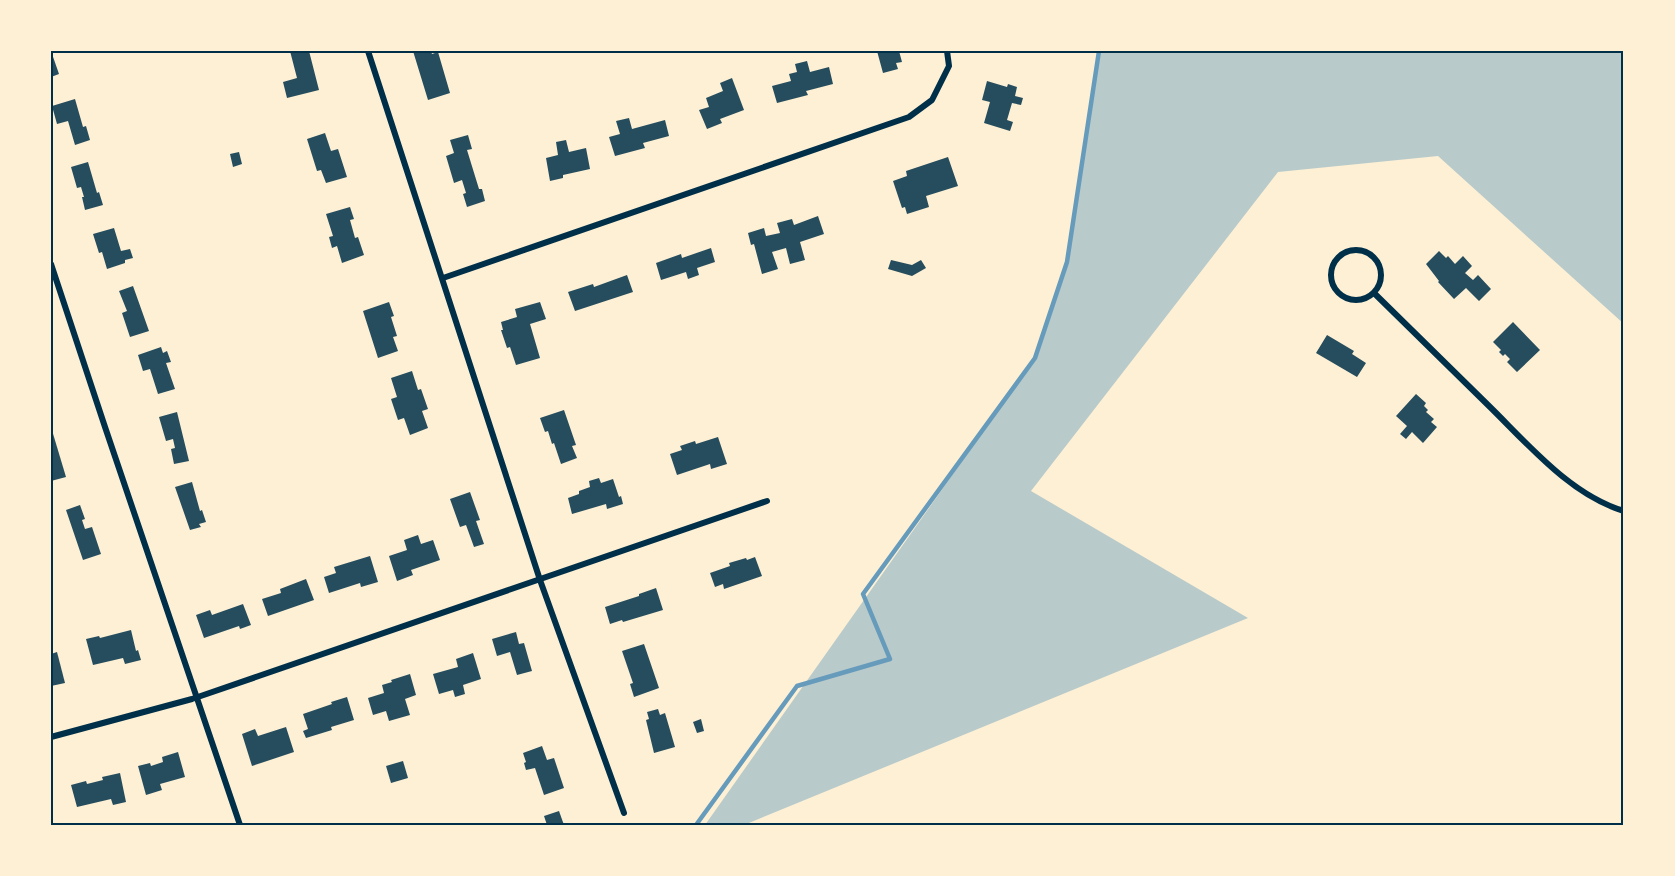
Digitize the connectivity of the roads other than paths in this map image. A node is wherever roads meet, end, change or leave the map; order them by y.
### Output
1 (368, 51) edge
2 (947, 51) edge
3 (51, 264) edge
4 (442, 278) junction
5 (1374, 293) junction
6 (767, 501) dead end
7 (1624, 511) edge
8 (540, 580) junction
9 (196, 698) junction
10 (51, 737) edge
11 (624, 813) dead end
12 (240, 825) edge

1 - 4 street
2 - 4 street
3 - 9 street
4 - 8 street
5 - 5 street
5 - 7 street
6 - 8 street
8 - 9 street
8 - 11 street
9 - 10 street
9 - 12 street

